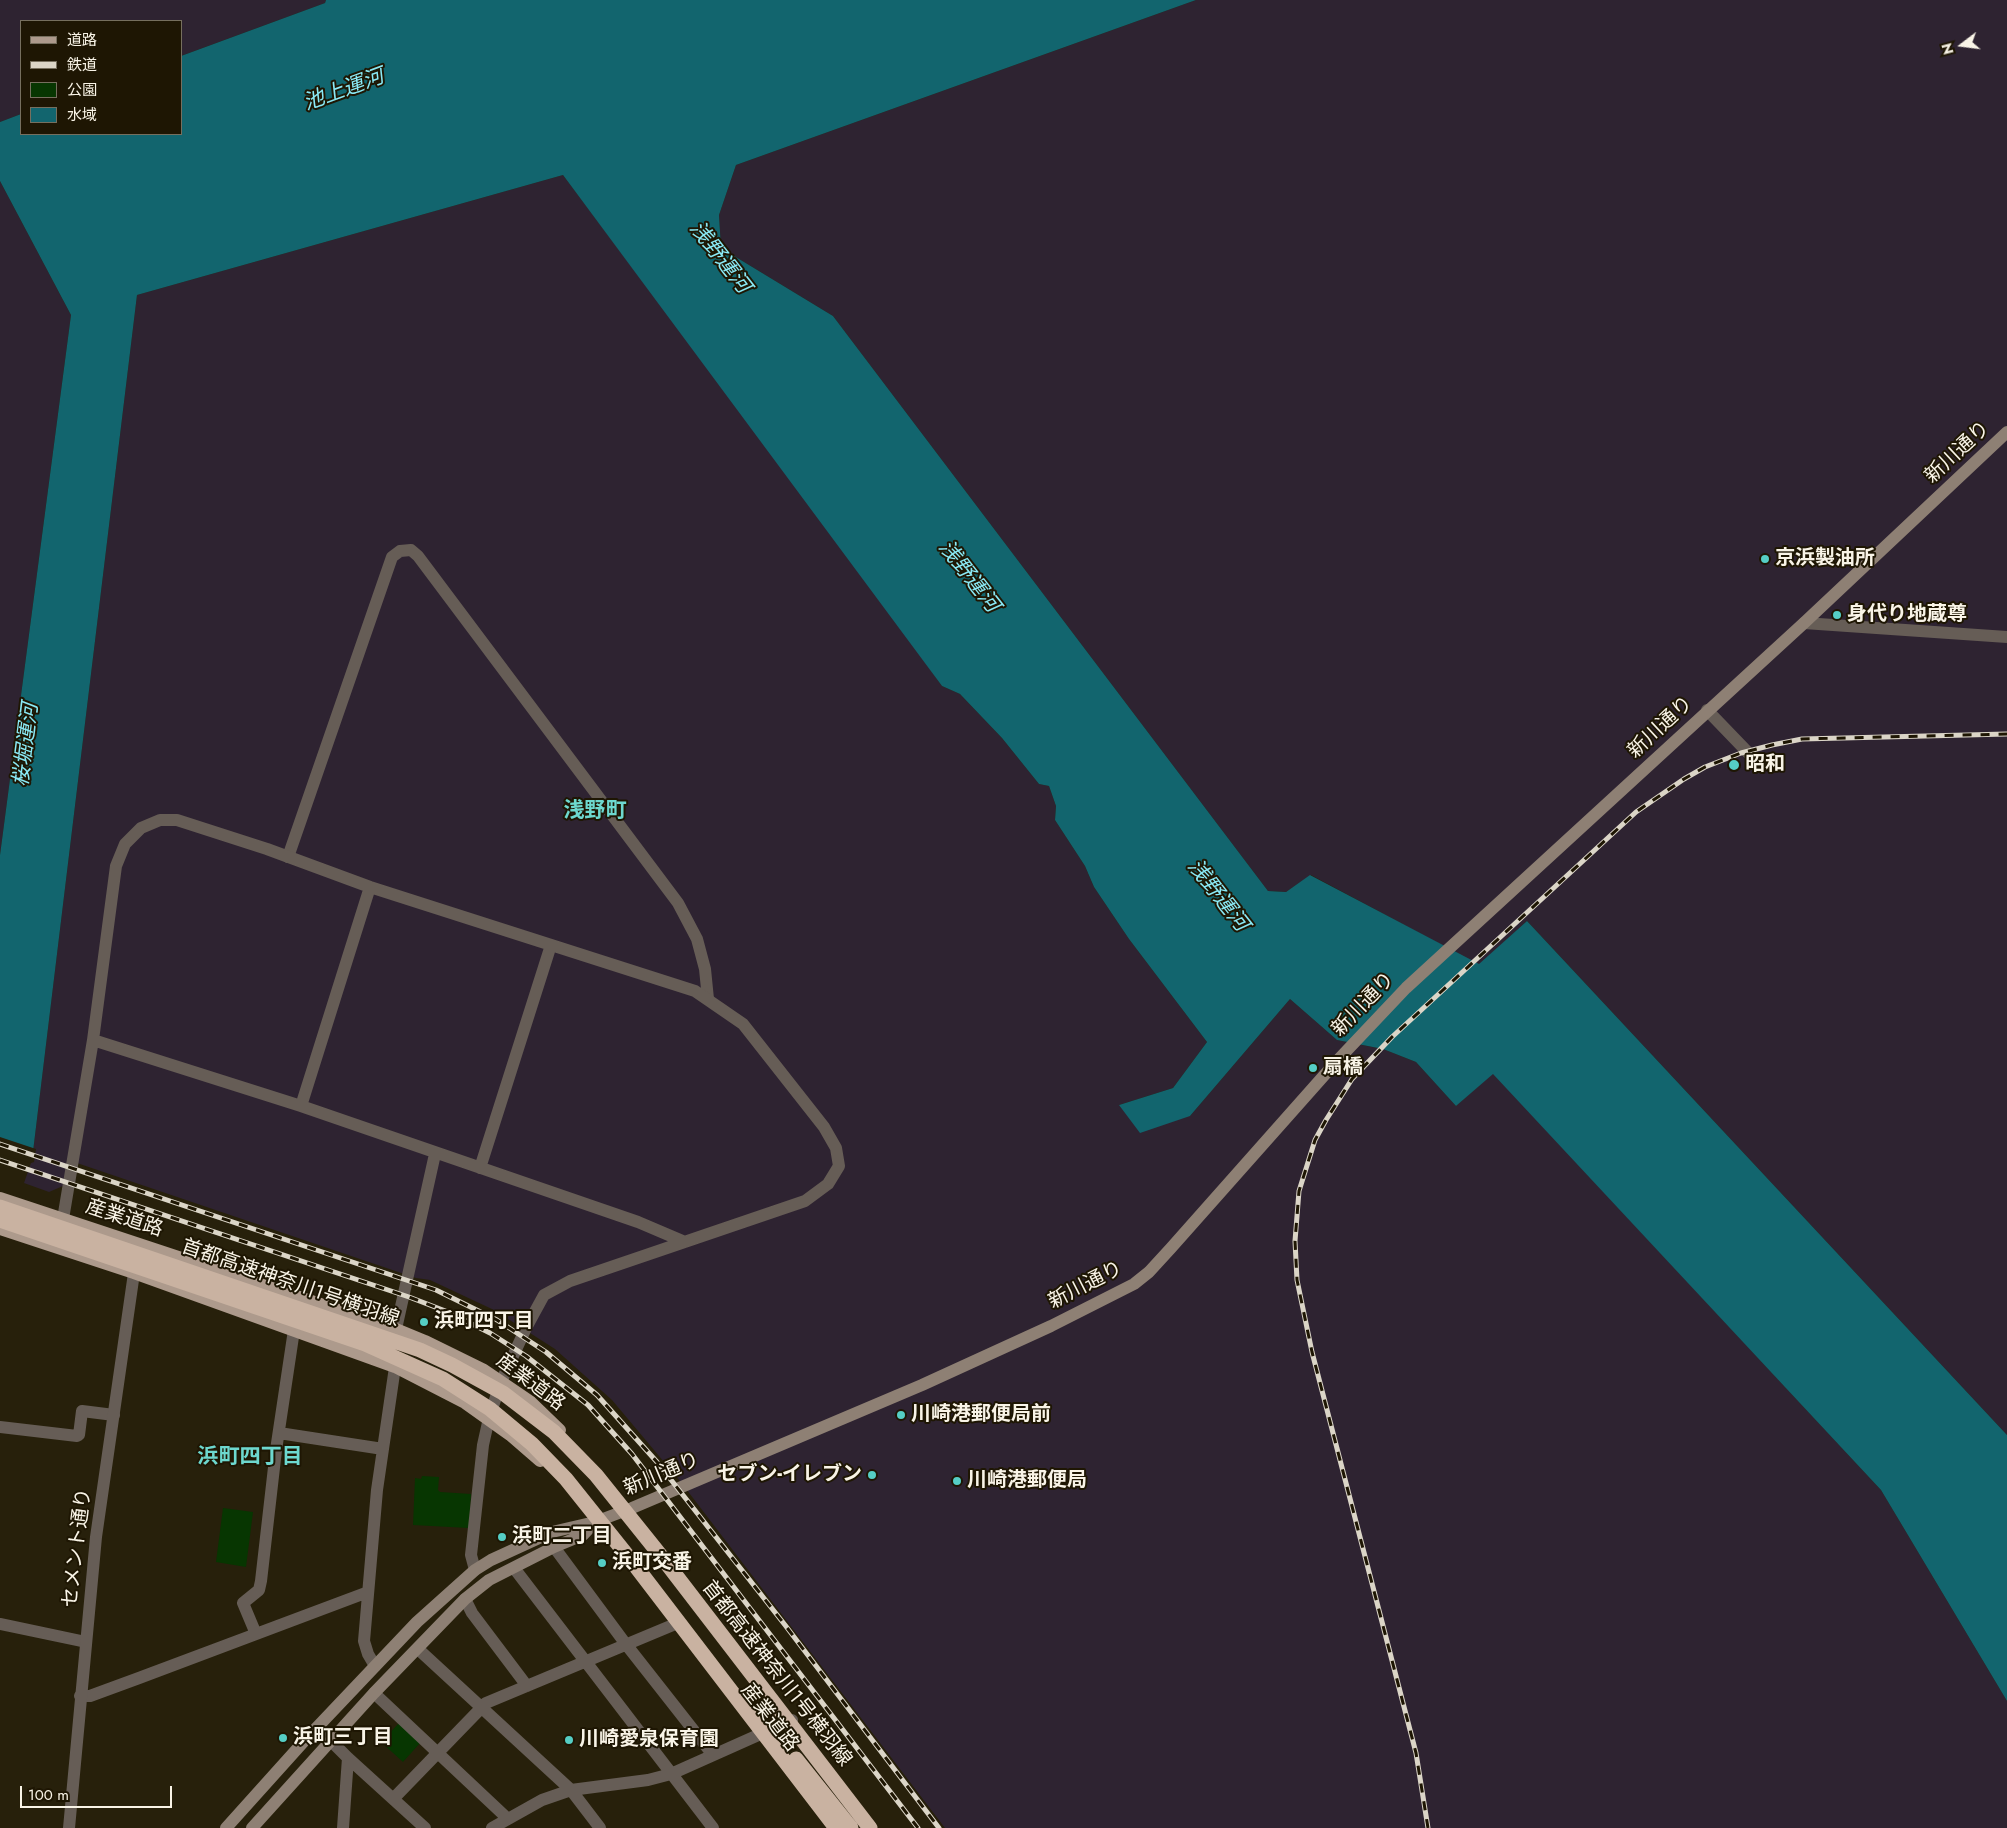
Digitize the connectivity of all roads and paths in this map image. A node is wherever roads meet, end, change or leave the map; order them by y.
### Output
1 (2007, 432) edge
2 (1804, 623) junction
3 (2007, 637) edge
4 (1707, 710) junction
5 (1759, 764) dead end
6 (288, 857) junction
7 (370, 887) junction
8 (551, 945) junction
9 (708, 999) junction
10 (93, 1040) junction
11 (301, 1106) junction
12 (435, 1154) junction
13 (480, 1168) junction
14 (2, 1201) edge
15 (63, 1218) junction
16 (0, 1220) edge
17 (0, 1229) edge
18 (685, 1242) junction
19 (134, 1274) junction
20 (396, 1329) junction
21 (294, 1330) junction
22 (395, 1366) junction
23 (502, 1382) junction
24 (114, 1415) junction
25 (489, 1418) junction
26 (0, 1426) edge
27 (279, 1432) junction
28 (383, 1449) junction
29 (632, 1508) junction
30 (595, 1522) junction
31 (554, 1547) junction
32 (661, 1556) junction
33 (514, 1568) junction
34 (475, 1570) junction
35 (368, 1592) junction
36 (465, 1599) junction
37 (2, 1624) dead end
38 (673, 1624) junction
39 (256, 1634) junction
40 (86, 1642) junction
41 (625, 1643) junction
42 (418, 1649) junction
43 (585, 1662) junction
44 (375, 1666) junction
45 (526, 1686) junction
46 (374, 1693) junction
47 (80, 1696) junction
48 (481, 1707) junction
49 (792, 1720) junction
50 (318, 1728) junction
51 (759, 1736) junction
52 (331, 1741) junction
53 (437, 1752) junction
54 (712, 1755) junction
55 (348, 1758) junction
56 (671, 1774) junction
57 (571, 1790) junction
58 (394, 1798) junction
59 (508, 1818) junction
60 (849, 1826) edge
61 (69, 1828) edge
62 (226, 1828) edge
63 (252, 1828) edge
64 (343, 1828) edge
65 (425, 1828) edge
66 (492, 1828) edge
67 (600, 1828) edge
68 (713, 1828) edge
69 (831, 1828) edge
70 (870, 1828) edge
71 (874, 1828) edge

1 - 2 main road, 新川通り
2 - 3 street
2 - 4 main road, 新川通り
4 - 5 street
4 - 29 main road, 新川通り
6 - 7 street
6 - 9 street
6 - 10 street
7 - 8 street
7 - 11 street
8 - 9 street
8 - 13 street
9 - 18 street
10 - 11 street
10 - 15 street
11 - 12 street
12 - 13 street
12 - 20 street
13 - 18 street
14 - 15 main road, 産業道路
14 - 17 street
14 - 32 highway, 首都高速神奈川1号横羽線
15 - 20 main road, 産業道路
16 - 60 highway, 首都高速神奈川1号横羽線
17 - 19 main road, 産業道路
18 - 23 street
19 - 21 main road, 産業道路
19 - 24 street, セメント通り
20 - 22 street
20 - 23 main road, 産業道路
21 - 22 main road, 産業道路
21 - 27 street
22 - 25 main road, 産業道路
22 - 28 street
23 - 25 street
23 - 29 main road, 産業道路
24 - 26 street
24 - 40 street, セメント通り
25 - 30 main road, 産業道路
25 - 34 street
27 - 28 street
27 - 39 street
28 - 35 street
29 - 30 main road, 新川通り
29 - 49 main road, 産業道路
30 - 31 main road, 新川通り
30 - 34 main road, 新川通り
30 - 38 main road, 産業道路
31 - 33 main road, 新川通り
31 - 41 street
32 - 60 highway
32 - 70 highway, 首都高速神奈川1号横羽線
33 - 36 main road, 新川通り
33 - 43 street
34 - 44 main road, 新川通り
35 - 39 street
35 - 44 street
36 - 42 main road, 新川通り
36 - 45 street
37 - 40 street
38 - 41 street
38 - 51 main road, 産業道路
39 - 47 street
40 - 47 street, セメント通り
41 - 43 street
41 - 54 street
42 - 46 main road, 新川通り
42 - 48 street
43 - 45 street
43 - 56 street
44 - 50 main road, 新川通り
45 - 48 street
46 - 52 main road, 新川通り
46 - 53 street
47 - 61 street, セメント通り
48 - 53 street
48 - 57 street
49 - 51 street
49 - 71 main road, 産業道路
50 - 52 street
50 - 62 main road, 新川通り
51 - 54 street
51 - 69 main road, 産業道路
52 - 55 street
52 - 63 main road, 新川通り
53 - 58 street
53 - 59 street
54 - 56 street
55 - 58 street
55 - 64 street
56 - 57 street
56 - 68 street
57 - 59 street
57 - 67 street
58 - 65 street
59 - 66 street

